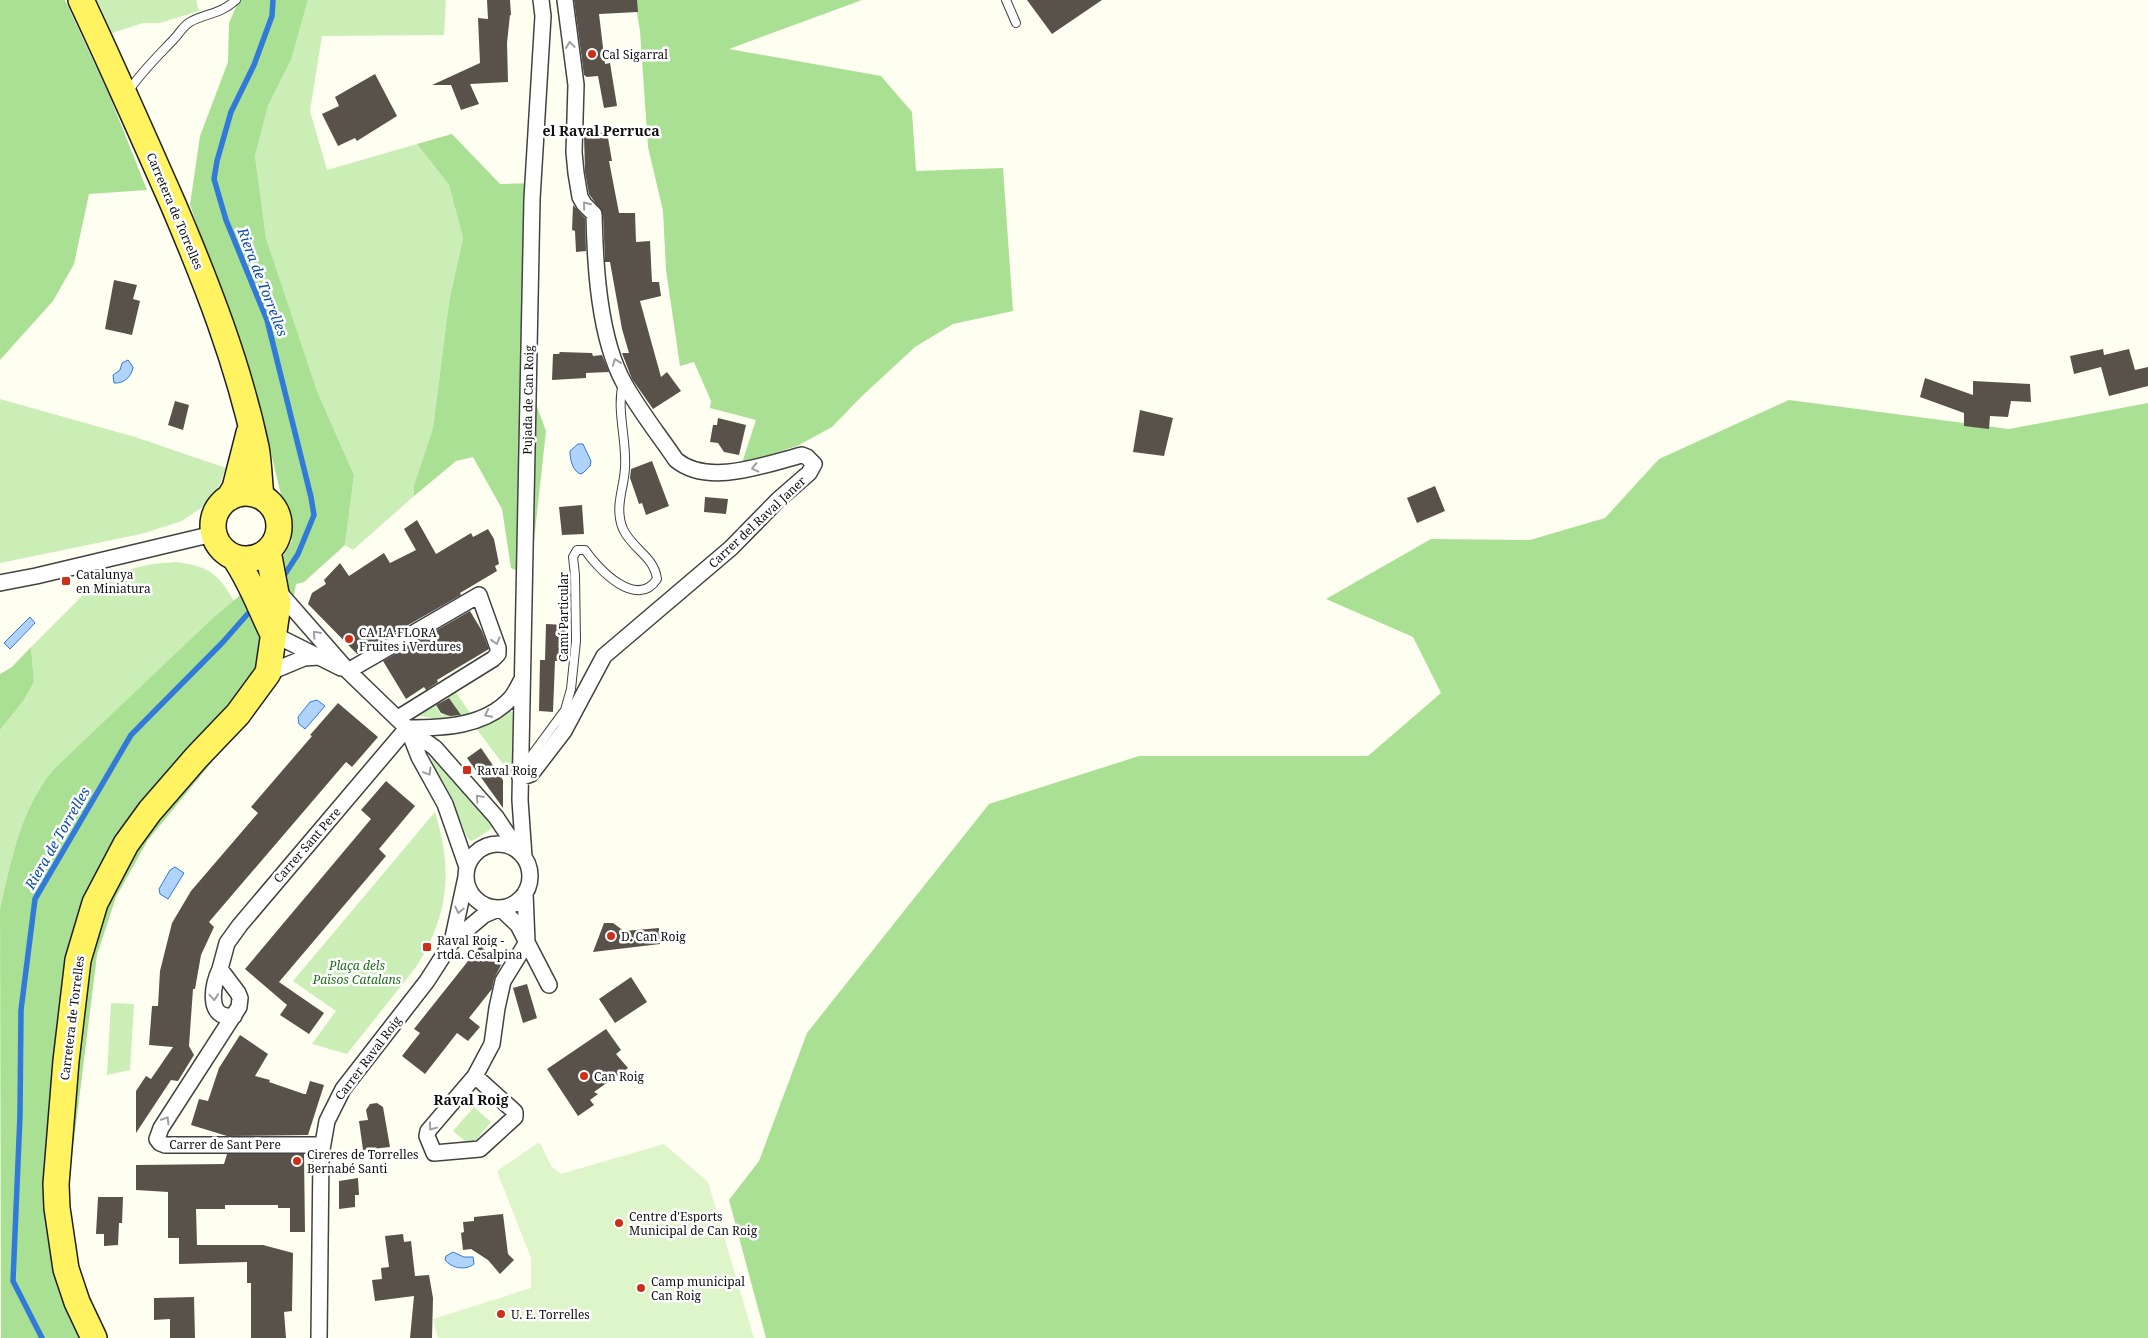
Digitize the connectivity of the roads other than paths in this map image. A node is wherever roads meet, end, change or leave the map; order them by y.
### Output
1 (81, 0) edge
2 (236, 0) edge
3 (541, 0) edge
4 (565, 0) edge
5 (1006, 0) edge
6 (1016, 22) dead end
7 (125, 96) junction
8 (624, 382) junction
9 (251, 429) junction
10 (261, 496) junction
11 (229, 498) junction
12 (213, 534) junction
13 (268, 551) junction
14 (234, 557) junction
15 (0, 583) edge
16 (275, 585) junction
17 (273, 634) junction
18 (319, 657) junction
19 (348, 671) junction
20 (268, 672) junction
21 (522, 680) junction
22 (402, 723) junction
23 (520, 774) junction
24 (520, 800) junction
25 (503, 826) junction
26 (490, 845) junction
27 (521, 853) junction
28 (466, 872) junction
29 (525, 894) junction
30 (500, 909) junction
31 (452, 942) junction
32 (527, 942) junction
33 (220, 970) junction
34 (549, 986) dead end
35 (234, 1016) junction
36 (475, 1076) junction
37 (322, 1145) junction
38 (94, 1338) edge
39 (319, 1338) edge

1 - 7 main road, Carretera de Torrelles
2 - 7 lane
3 - 21 street, Pujada de Can Roig
8 -> 4 street, Carrer del Raval Janer
5 - 6 lane
7 - 9 main road, Carretera de Torrelles
8 - 23 lane, Camí Particular
23 -> 8 street, Carrer del Raval Janer
9 - 10 main road, Carretera de Torrelles
9 - 11 main road, Carretera de Torrelles
10 - 11 main road
10 - 13 main road
11 - 12 main road, Carretera de Torrelles
12 - 14 main road
12 - 15 street
13 - 14 main road
13 - 16 main road, Carretera de Torrelles
14 - 17 main road
16 - 17 main road, Carretera de Torrelles
19 -> 16 street
17 - 18 street
17 - 20 main road, Carretera de Torrelles
18 - 19 street
18 - 20 street
19 - 22 street
19 -> 22 street, Carrer Sant Pere
20 - 38 main road, Carretera de Torrelles
21 -> 22 street
21 - 23 street, Pujada de Can Roig
25 -> 22 street
22 -> 28 street
22 - 33 street, Carrer Sant Pere
23 - 24 street, Pujada de Can Roig
24 - 25 street
24 - 27 street, Pujada de Can Roig
25 - 26 street
25 - 27 street
26 - 27 street
26 - 28 street
27 - 29 street
28 - 30 street
28 -> 31 street, Carrer Raval Roig
29 - 30 street
29 - 32 street
30 - 31 street, Carrer Raval Roig
30 - 32 street
31 - 37 street, Carrer Raval Roig
32 - 34 street
32 - 36 street
33 - 35 street
33 -> 35 street
37 -> 35 street, Carrer de Sant Pere
36 -> 36 street
37 - 39 street, Carrer Raval Roig

